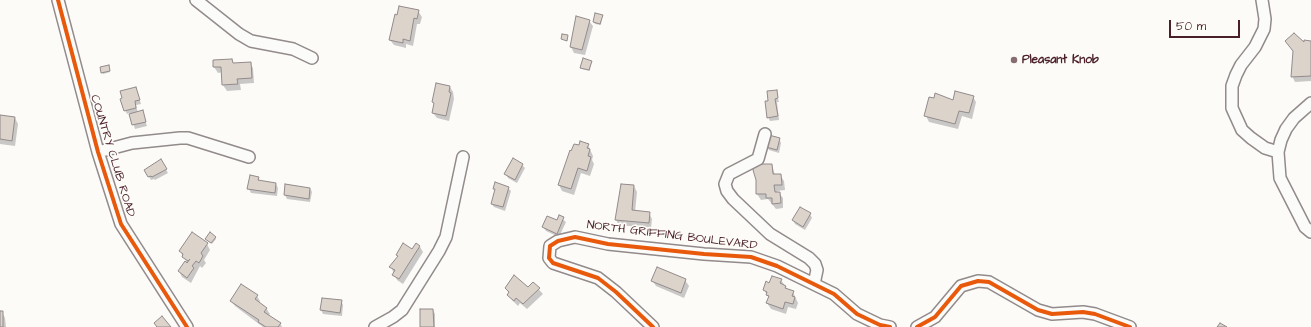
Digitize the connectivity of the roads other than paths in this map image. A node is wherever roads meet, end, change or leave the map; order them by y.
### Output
1 (58, 0) edge
2 (196, 0) edge
3 (1262, 0) edge
4 (312, 58) dead end
5 (1311, 104) edge
6 (765, 134) dead end
7 (98, 152) junction
8 (1278, 152) junction
9 (249, 157) dead end
10 (464, 157) dead end
11 (1311, 232) edge
12 (814, 284) junction
13 (187, 327) edge
14 (375, 327) edge
15 (653, 327) edge
16 (890, 327) edge
17 (917, 327) edge
18 (1130, 327) edge

1 - 7 street, COUNTRY CLUB ROAD
2 - 4 street
3 - 8 street
5 - 8 street
6 - 12 street
7 - 9 street
7 - 13 street, COUNTRY CLUB ROAD
8 - 11 street
10 - 14 street
12 - 15 street, NORTH GRIFFING BOULEVARD
12 - 16 street, NORTH GRIFFING BOULEVARD
17 - 18 street

